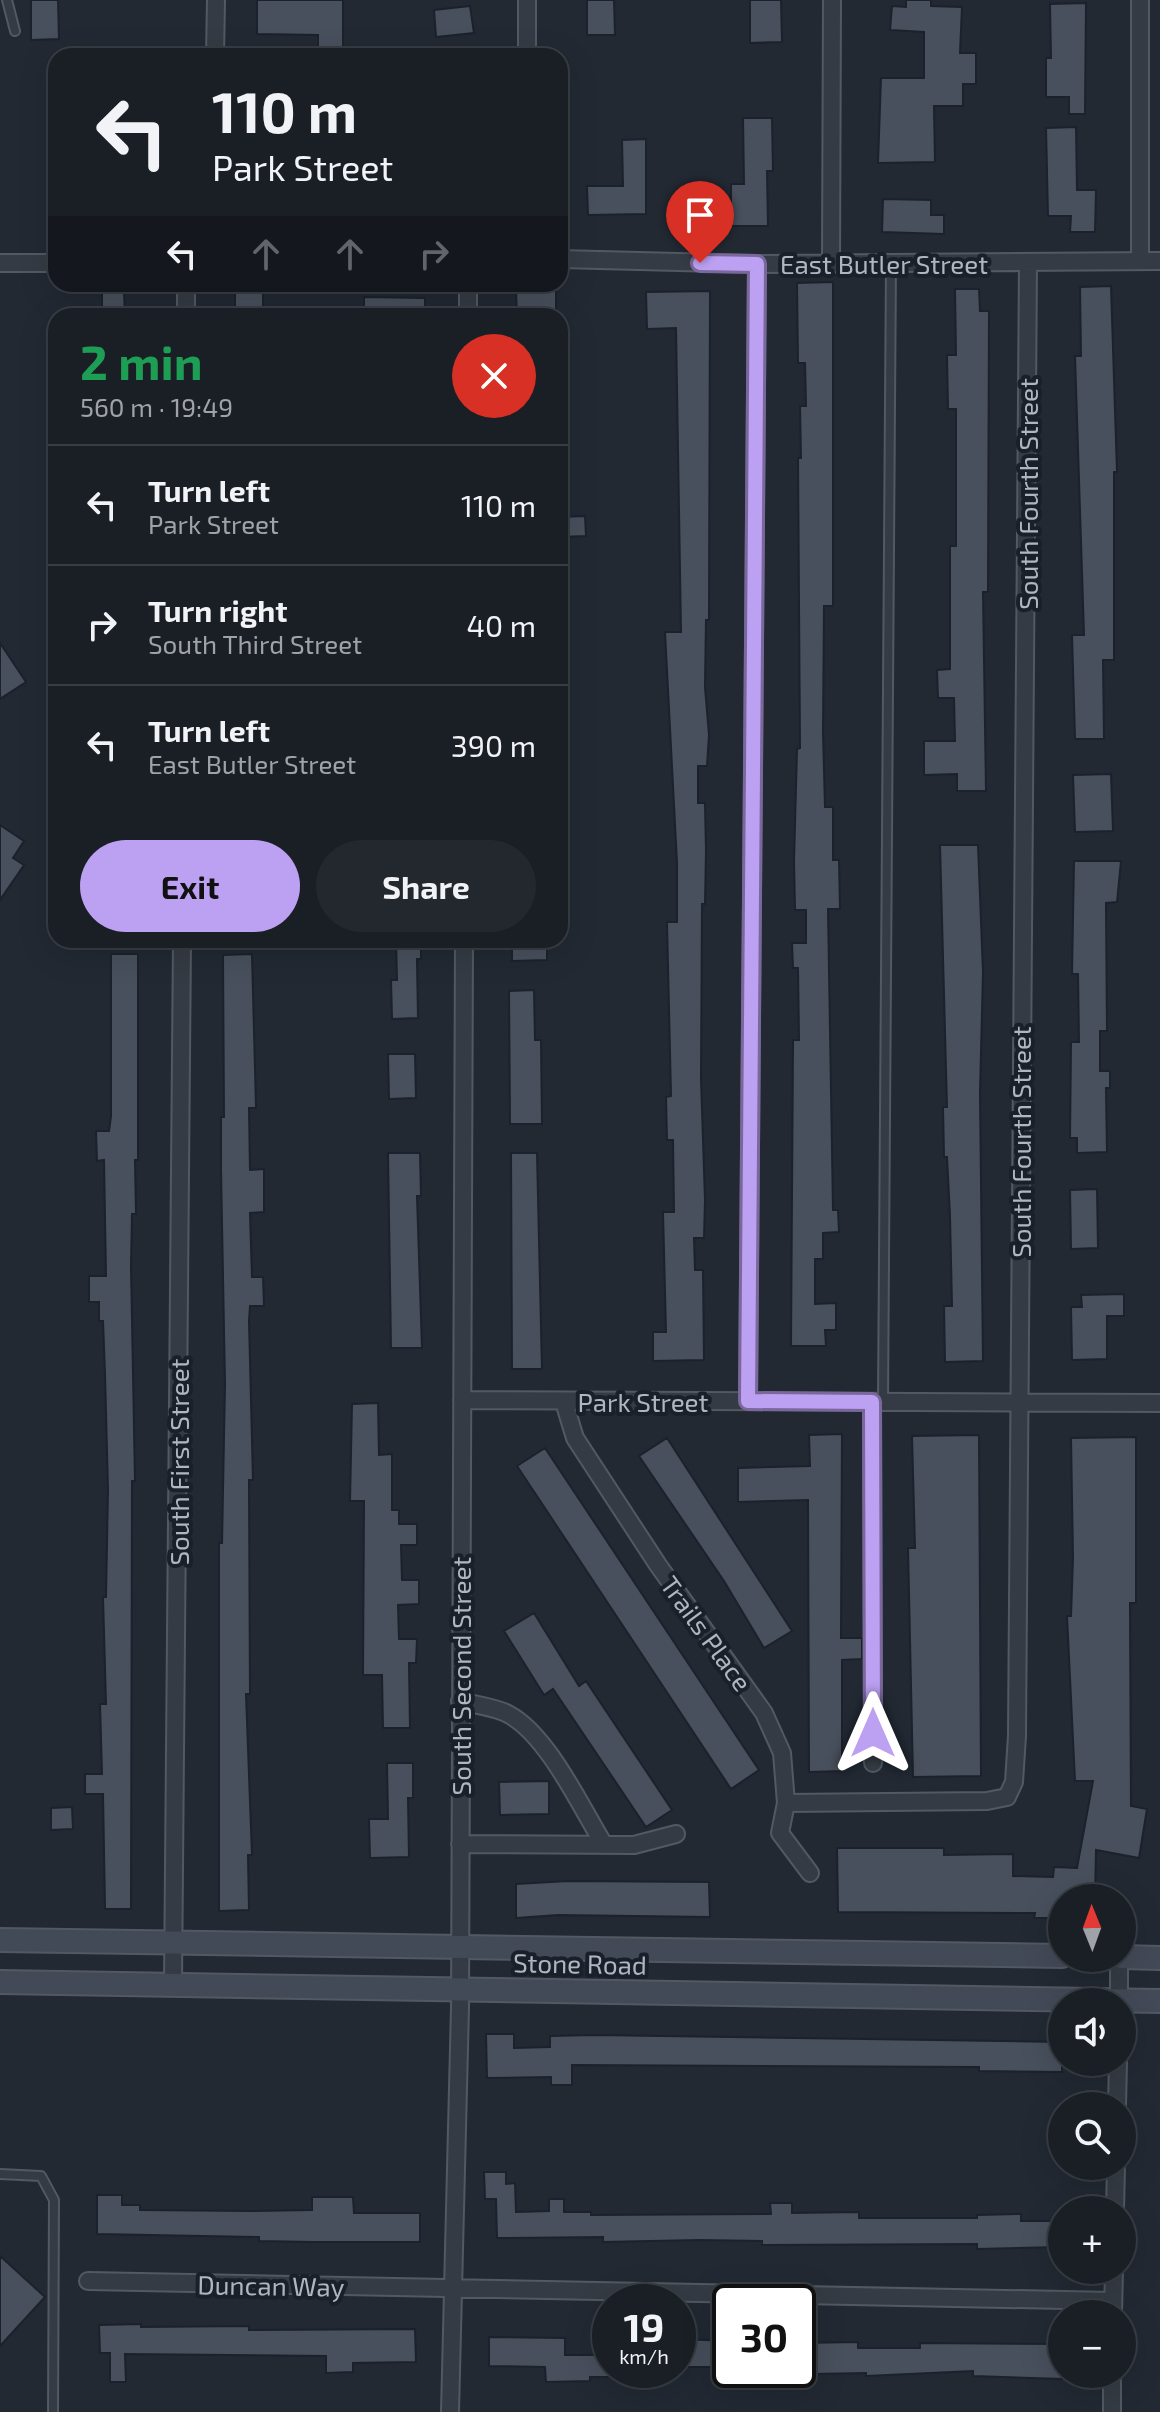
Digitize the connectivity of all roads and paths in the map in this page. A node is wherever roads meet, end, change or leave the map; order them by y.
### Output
1 (7, 0) edge
2 (216, 0) edge
3 (527, 0) edge
4 (832, 0) edge
5 (1140, 0) edge
6 (15, 31) dead end
7 (215, 48) edge
8 (527, 48) edge
9 (568, 259) edge
10 (1140, 261) junction
11 (1160, 261) edge
12 (0, 263) edge
13 (48, 263) edge
14 (831, 263) junction
15 (891, 263) junction
16 (1028, 263) junction
17 (757, 264) junction
18 (182, 948) edge
19 (464, 948) edge
20 (462, 1400) junction
21 (748, 1401) junction
22 (564, 1402) junction
23 (878, 1402) junction
24 (1018, 1403) junction
25 (1160, 1403) edge
26 (460, 1701) junction
27 (873, 1763) dead end
28 (786, 1803) junction
29 (676, 1834) dead end
30 (603, 1843) junction
31 (460, 1844) junction
32 (810, 1873) dead end
33 (0, 1940) edge
34 (174, 1944) junction
35 (460, 1949) junction
36 (1048, 1956) edge
37 (1136, 1957) edge
38 (1160, 1958) edge
39 (0, 1982) edge
40 (173, 1984) junction
41 (460, 1989) junction
42 (1048, 2000) edge
43 (1136, 2001) edge
44 (1160, 2001) edge
45 (0, 2174) edge
46 (88, 2281) dead end
47 (454, 2289) junction
48 (1048, 2306) edge
49 (1112, 2388) edge
50 (53, 2412) edge
51 (450, 2412) edge
52 (1112, 2412) edge

1 - 6 lane
2 - 7 street
3 - 8 street
4 - 14 street
5 - 10 street
9 - 17 street, East Butler Street
10 - 11 street, East Butler Street
10 - 16 street, East Butler Street
12 - 13 street
14 - 15 street, East Butler Street
14 - 17 street, East Butler Street
15 - 16 street, East Butler Street
15 - 23 lane
16 - 24 street, South Fourth Street
17 - 21 street
18 - 34 street, South First Street
19 - 20 street, South Second Street
20 - 22 street, Park Street
20 - 26 street, South Second Street
21 - 22 street, Park Street
21 - 23 street, Park Street
22 - 28 street, Trails Place
23 - 24 street, Park Street
23 - 27 street
24 - 25 street, Park Street
24 - 28 street, South Fourth Street
26 - 30 street
26 - 31 street, South Second Street
28 - 32 street, Trails Place
29 - 30 street
30 - 31 street
31 - 35 street, South Second Street
33 - 34 main road, Stone Road
34 - 35 main road, Stone Road
34 - 40 street, South First Street
35 - 36 main road, Stone Road
35 - 41 street, South Second Street
37 - 38 main road
39 - 40 main road, Stone Road
40 - 41 main road, Stone Road
41 - 42 main road, Stone Road
41 - 47 street, South Second Street
43 - 44 main road, Stone Road
45 - 50 lane
46 - 47 street, Duncan Way
47 - 48 street, Duncan Way
47 - 51 street, South Second Street
49 - 52 street

